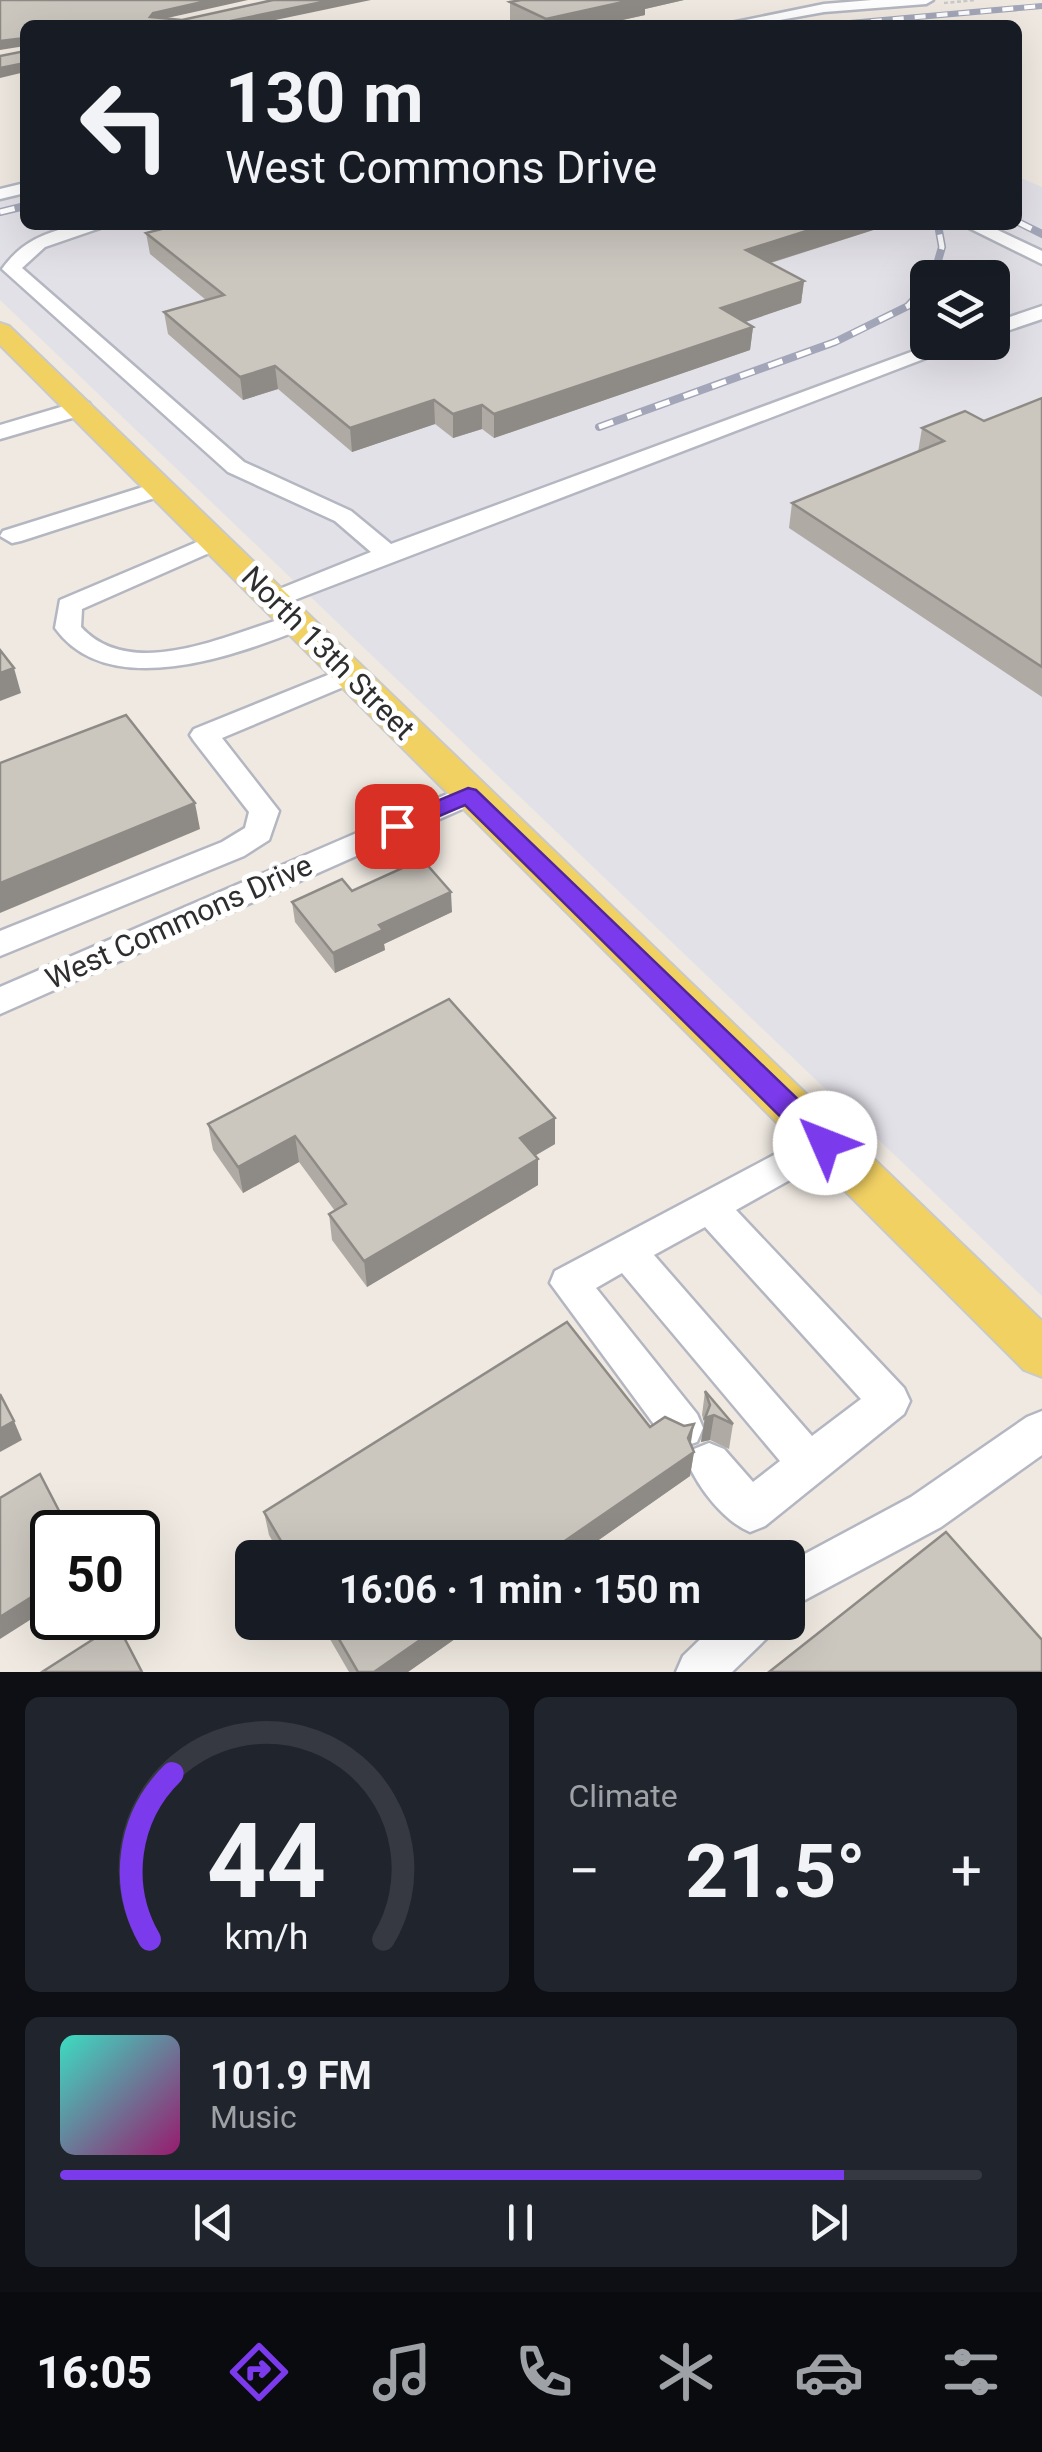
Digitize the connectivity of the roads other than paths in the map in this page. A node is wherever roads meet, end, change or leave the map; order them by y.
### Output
1 (786, 0) edge
2 (926, 0) edge
3 (811, 10) junction
4 (756, 20) edge
5 (81, 230) edge
6 (983, 230) edge
7 (1042, 258) edge
8 (1042, 312) edge
9 (1010, 324) edge
10 (0, 331) edge
11 (910, 360) edge
12 (80, 408) junction
13 (0, 432) edge
14 (162, 488) junction
15 (12, 536) dead end
16 (216, 541) junction
17 (388, 554) junction
18 (287, 611) junction
19 (350, 674) junction
20 (468, 795) junction
21 (83, 910) junction
22 (0, 944) edge
23 (113, 951) junction
24 (0, 1000) edge
25 (825, 1143) junction
26 (710, 1207) junction
27 (627, 1251) junction
28 (1042, 1354) edge
29 (682, 1428) edge
30 (1042, 1431) edge
31 (709, 1463) dead end
32 (809, 1464) junction
33 (805, 1578) edge
34 (732, 1640) edge
35 (699, 1672) edge

1 - 3 street
2 - 3 street
3 - 4 street
5 - 17 street
6 - 7 street
8 - 9 street
10 - 12 main road, North 13th Street
11 - 17 street
12 - 13 street
12 - 14 main road, North 13th Street
14 - 15 street
14 - 16 main road, North 13th Street
16 - 18 main road, North 13th Street
16 - 18 street
17 - 18 street
18 - 19 main road, North 13th Street
19 - 20 main road, North 13th Street
19 - 21 street
20 - 23 street, West Commons Drive
20 - 25 main road, North 13th Street
21 - 22 street
21 - 23 street
23 - 24 street, West Commons Drive
25 - 26 street
25 - 28 main road, North 13th Street
26 - 27 street
26 - 32 street
27 - 29 street
27 - 32 street
30 - 33 street
31 - 32 street
34 - 35 street

